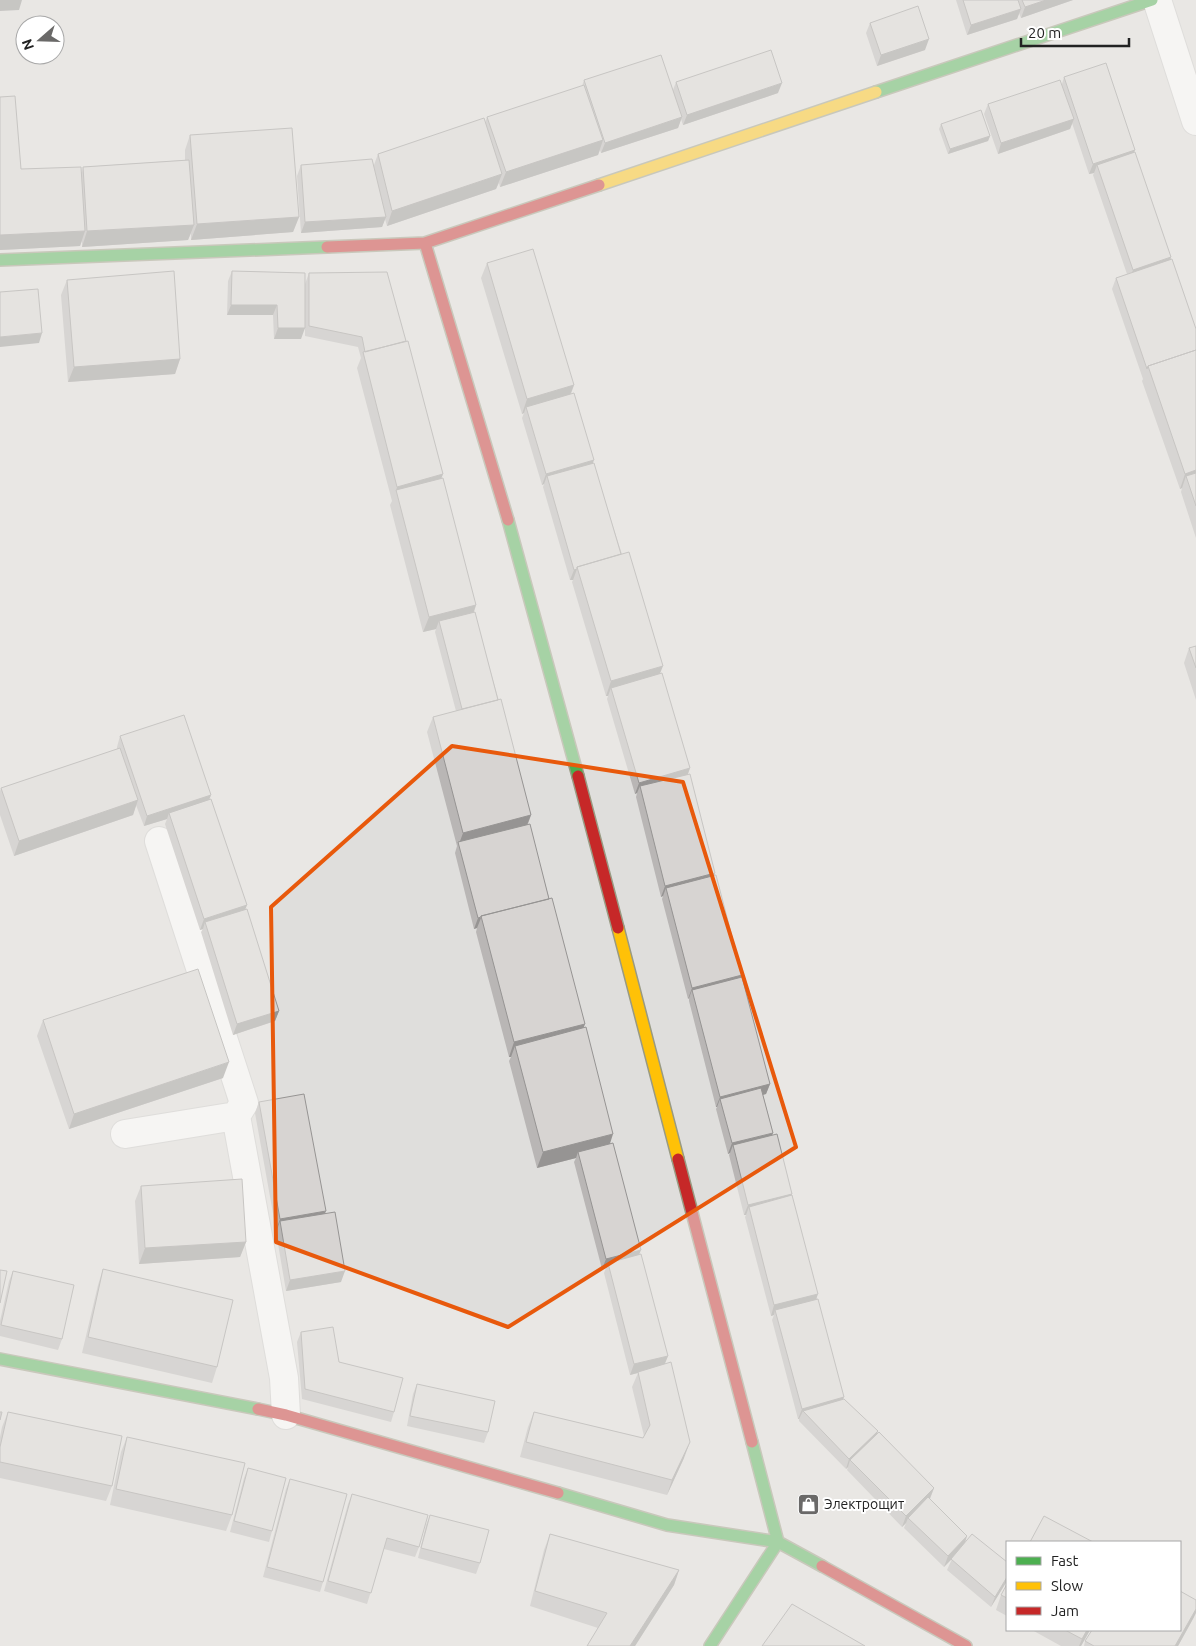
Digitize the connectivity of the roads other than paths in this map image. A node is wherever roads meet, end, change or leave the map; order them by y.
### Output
1 (1152, 0) edge
2 (1157, 0) edge
3 (1196, 121) edge
4 (426, 243) junction
5 (0, 260) edge
6 (159, 841) dead end
7 (236, 1116) junction
8 (125, 1134) dead end
9 (0, 1360) edge
10 (286, 1414) junction
11 (778, 1542) junction
12 (710, 1646) edge
13 (966, 1646) edge

1 - 4 street
2 - 3 street
4 - 5 street
4 - 11 street
6 - 7 street
7 - 8 street
7 - 10 street
9 - 10 street
10 - 11 street
11 - 12 street
11 - 13 street

